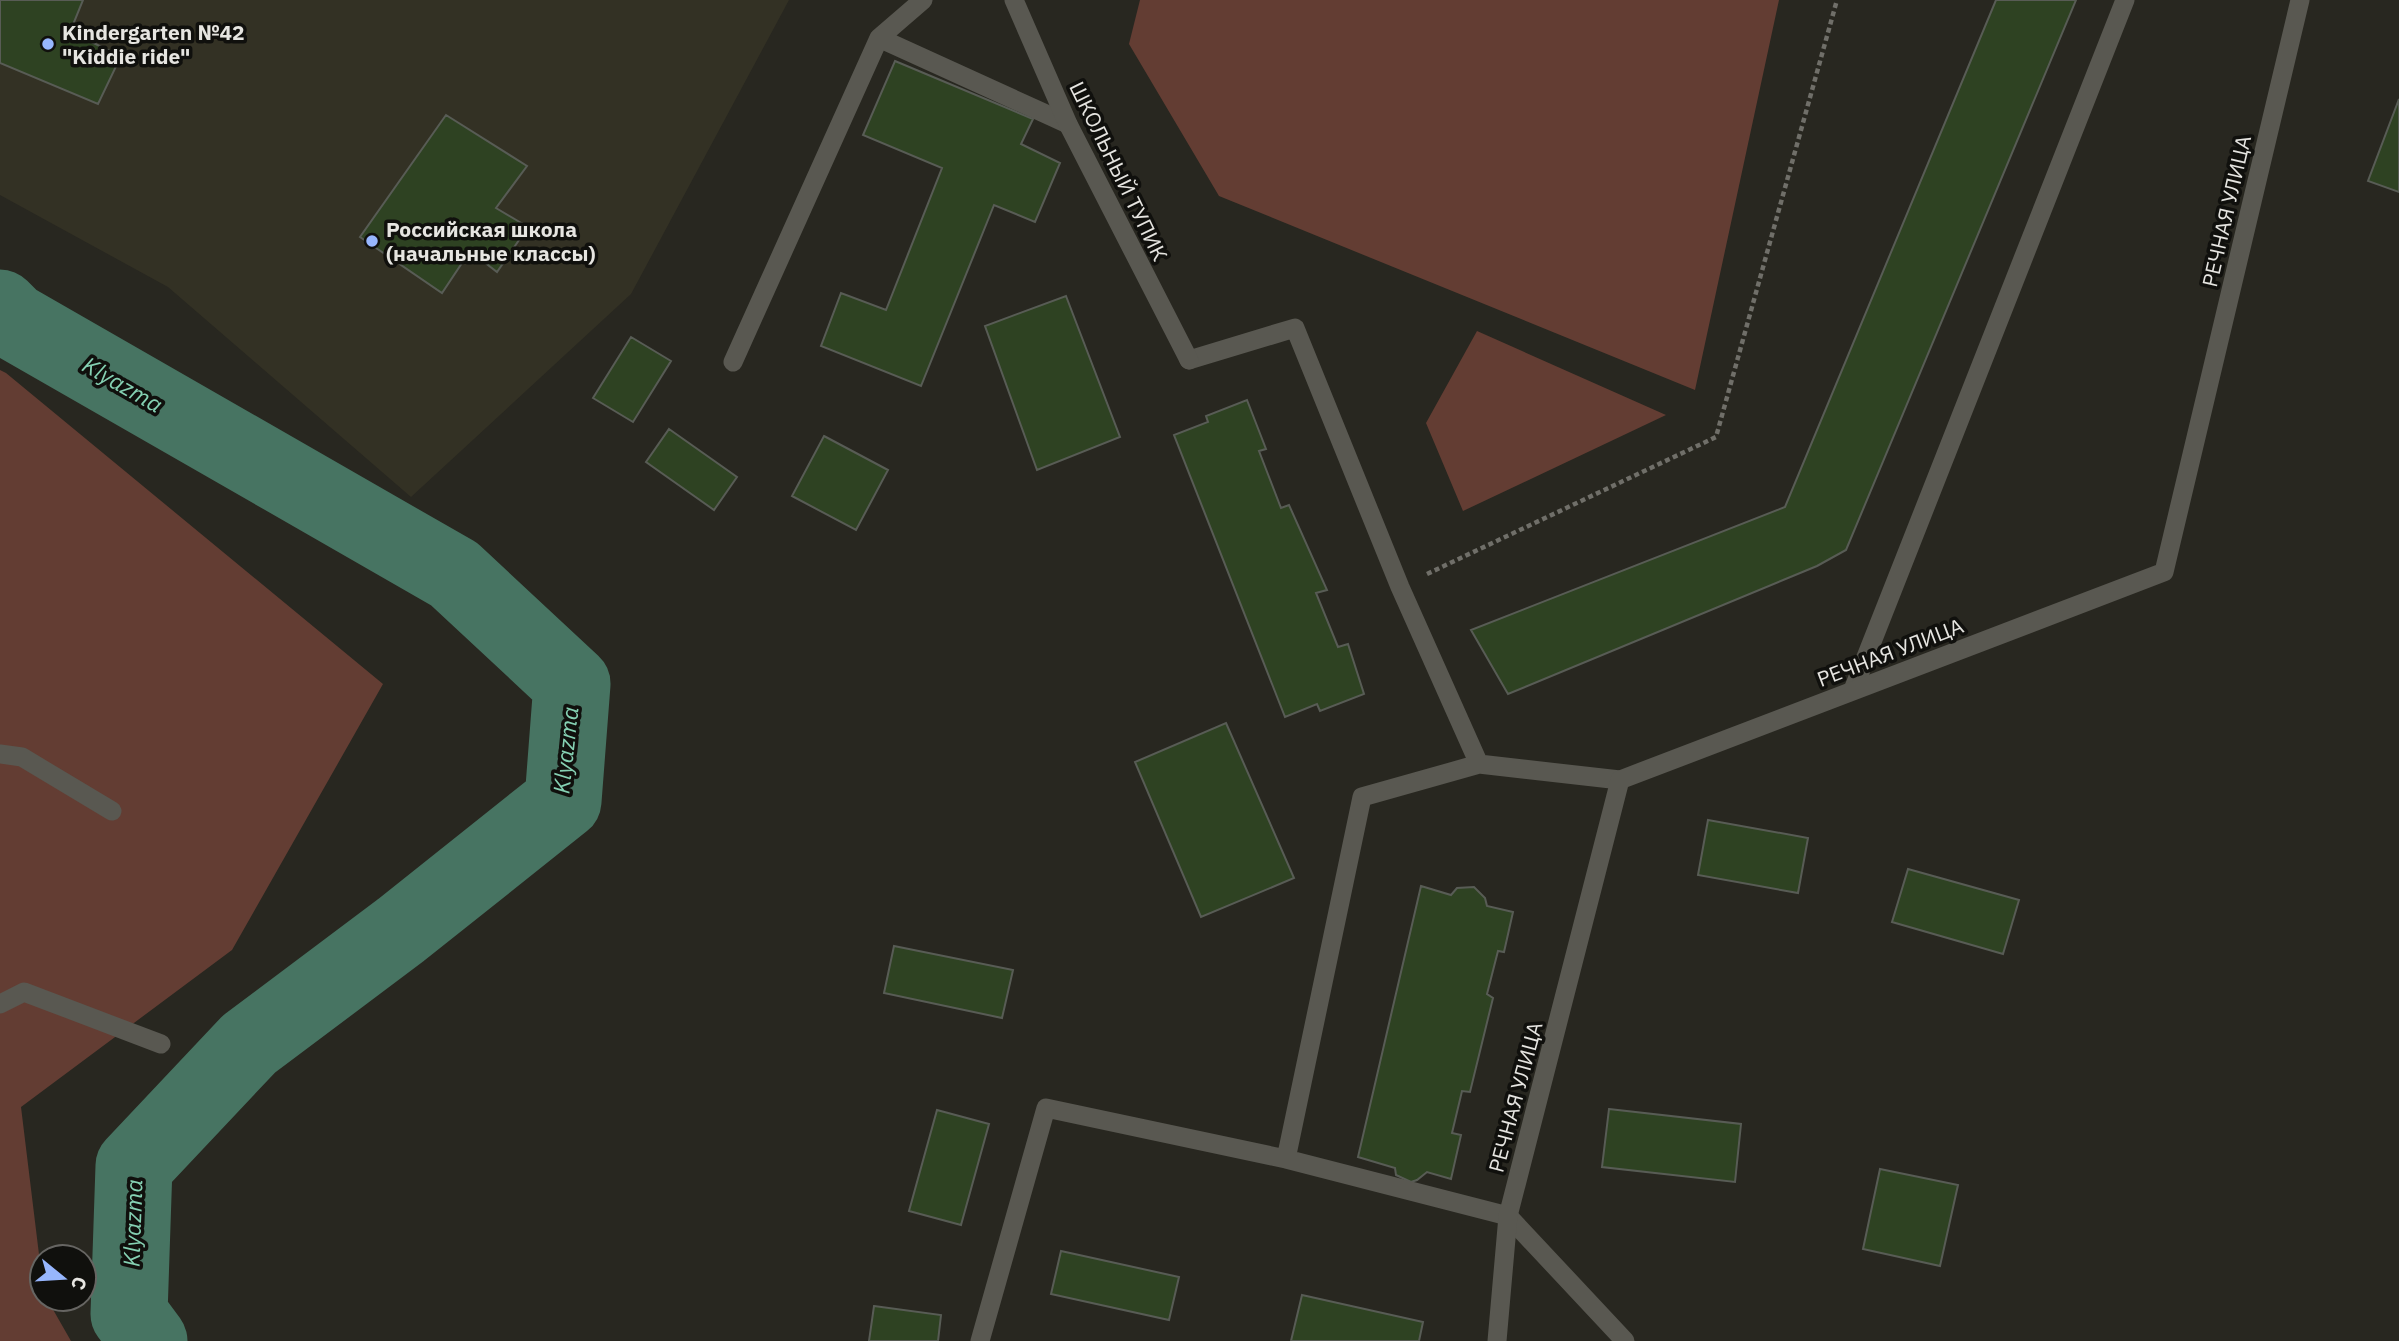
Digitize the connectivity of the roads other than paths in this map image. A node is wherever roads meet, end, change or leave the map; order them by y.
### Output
1 (923, 0) edge
2 (1014, 0) edge
3 (2125, 0) edge
4 (2300, 0) edge
5 (879, 37) junction
6 (1068, 124) junction
7 (733, 362) dead end
8 (1853, 690) junction
9 (0, 754) edge
10 (1479, 764) junction
11 (1620, 780) junction
12 (112, 811) dead end
13 (0, 1004) edge
14 (161, 1044) dead end
15 (1286, 1159) junction
16 (1508, 1216) junction
17 (980, 1341) edge
18 (1497, 1341) edge
19 (1625, 1341) edge

1 - 5 street
2 - 6 street, ШКОЛЬНЫЙ ТУПИК
3 - 8 street
4 - 8 street, РЕЧНАЯ УЛИЦА
5 - 6 street
5 - 7 street
6 - 10 street, ШКОЛЬНЫЙ ТУПИК
8 - 11 street, РЕЧНАЯ УЛИЦА
9 - 12 street
10 - 11 street
10 - 15 street
11 - 16 street, РЕЧНАЯ УЛИЦА
13 - 14 street
15 - 16 street
15 - 17 street
16 - 18 street, РЕЧНАЯ УЛИЦА
16 - 19 street

